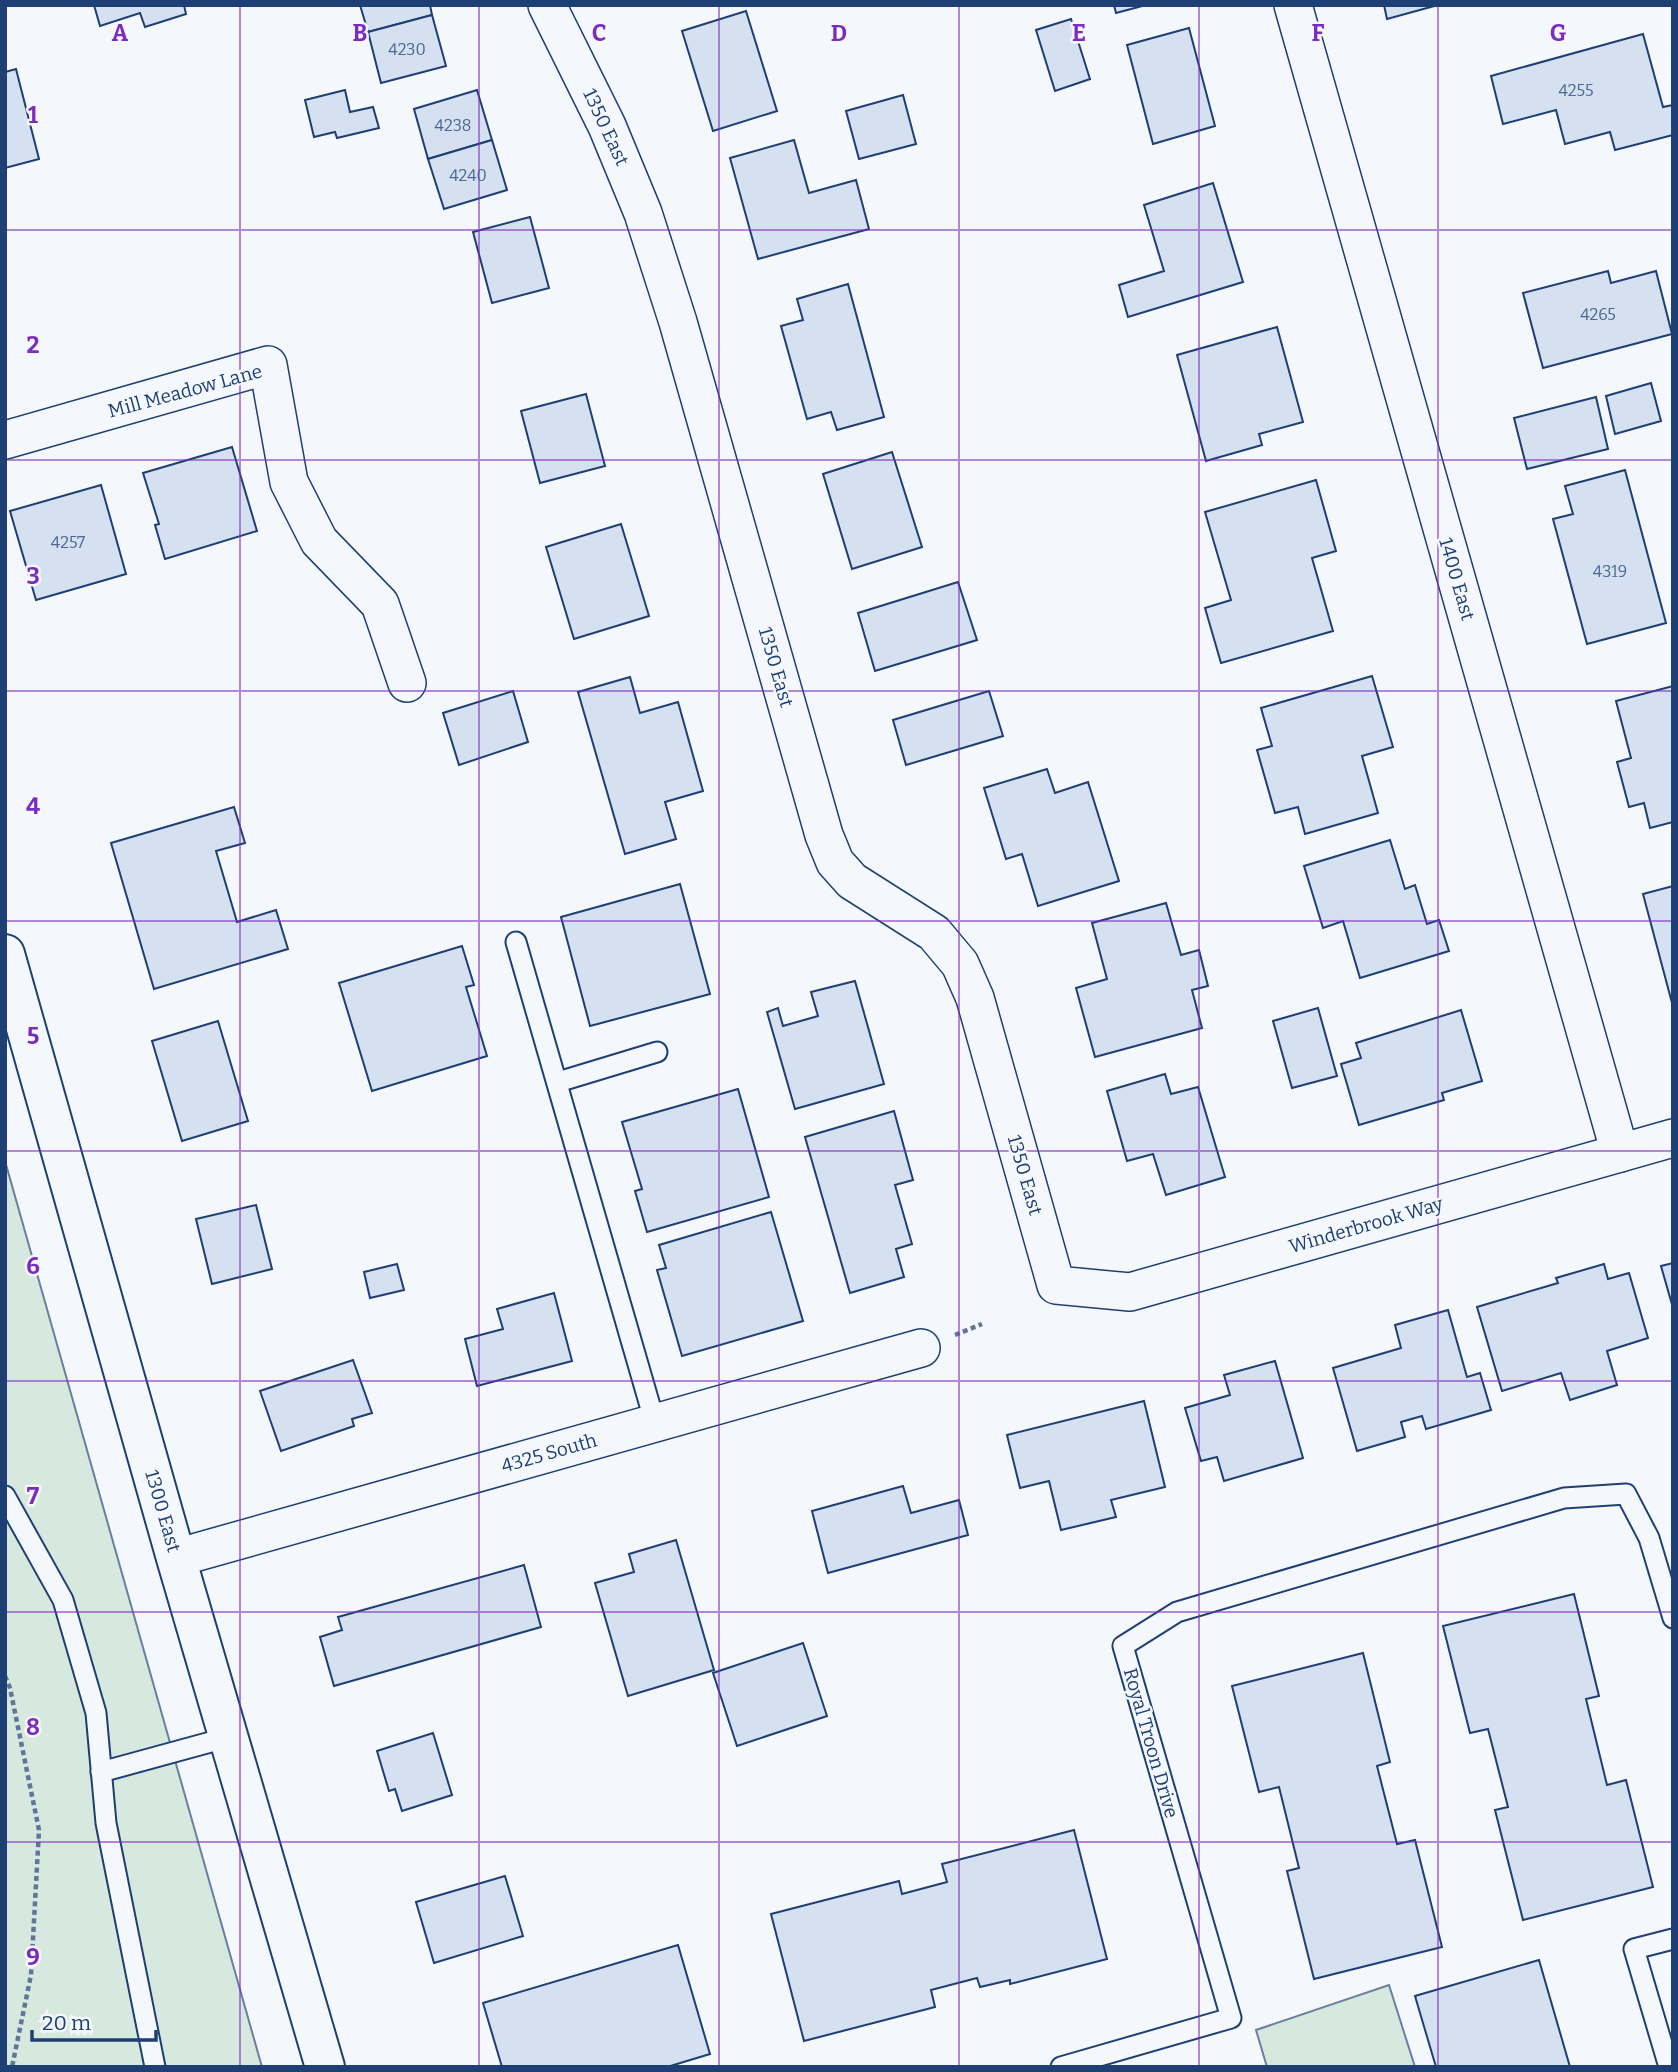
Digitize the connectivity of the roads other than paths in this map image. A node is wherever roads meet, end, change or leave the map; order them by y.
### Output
1 (547, 5) edge
2 (1293, 5) edge
3 (5, 440) edge
4 (407, 683) dead end
5 (516, 942) dead end
6 (5, 954) edge
7 (657, 1052) dead end
8 (558, 1082) junction
9 (1673, 1138) edge
10 (1620, 1153) junction
11 (1056, 1285) joint
12 (922, 1348) dead end
13 (655, 1423) junction
14 (5, 1496) edge
15 (176, 1558) junction
16 (1673, 1618) edge
17 (229, 1737) junction
18 (101, 1772) junction
19 (1673, 1939) edge
20 (155, 2067) edge
21 (325, 2067) edge
22 (1061, 2067) edge
23 (1669, 2067) edge

1 - 11 street, 1350 East
2 - 10 street, 1400 East
3 - 4 street, Mill Meadow Lane
5 - 8 lane
6 - 15 main road, 1300 East
7 - 8 lane
8 - 13 lane
9 - 10 street, Winderbrook Way
10 - 11 street, Winderbrook Way
12 - 13 street, 4325 South
13 - 15 street, 4325 South
14 - 18 lane
15 - 17 main road, 1300 East
16 - 22 lane, Royal Troon Drive
17 - 18 lane
17 - 21 main road, 1300 East
18 - 20 lane
19 - 23 lane

